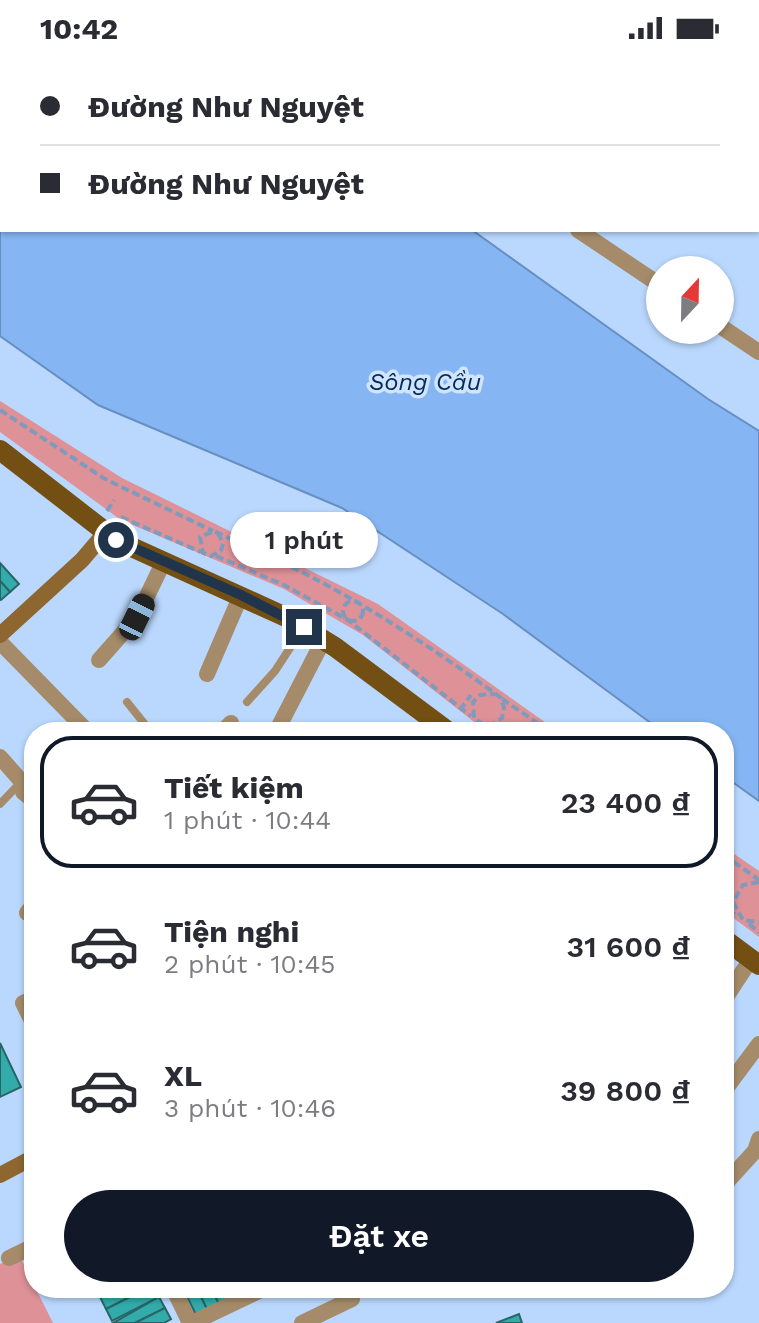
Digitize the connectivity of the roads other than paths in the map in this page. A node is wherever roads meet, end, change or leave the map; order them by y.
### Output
1 (581, 232) edge
2 (646, 276) edge
3 (734, 335) edge
4 (759, 352) edge
5 (0, 450) edge
6 (106, 518) junction
7 (164, 561) junction
8 (241, 595) junction
9 (304, 627) junction
10 (0, 635) edge
11 (324, 639) junction
12 (0, 642) edge
13 (99, 660) dead end
14 (207, 674) dead end
15 (127, 702) dead end
16 (247, 702) dead end
17 (78, 722) edge
18 (143, 722) edge
19 (281, 722) edge
20 (436, 722) edge
21 (0, 757) edge
22 (22, 782) junction
23 (24, 793) edge
24 (0, 804) edge
25 (734, 946) edge
26 (755, 962) edge
27 (734, 988) edge
28 (759, 1044) edge
29 (734, 1078) edge
30 (759, 1139) edge
31 (24, 1162) edge
32 (734, 1174) edge
33 (0, 1175) edge
34 (24, 1251) edge
35 (9, 1258) dead end
36 (178, 1298) edge
37 (244, 1298) edge
38 (352, 1299) dead end
39 (191, 1323) edge
40 (302, 1323) edge

1 - 2 street
3 - 4 street
5 - 6 main road
6 - 7 main road
6 - 10 main road
7 - 8 main road
7 - 13 street
8 - 9 main road
8 - 14 street
9 - 11 main road
9 - 16 lane
11 - 19 street
11 - 20 main road
12 - 17 street
15 - 18 lane
21 - 22 street
22 - 23 street
22 - 24 lane
25 - 26 main road
26 - 27 street
28 - 29 street
30 - 32 street
31 - 33 main road
34 - 35 street
36 - 39 street
37 - 39 street
38 - 40 street

